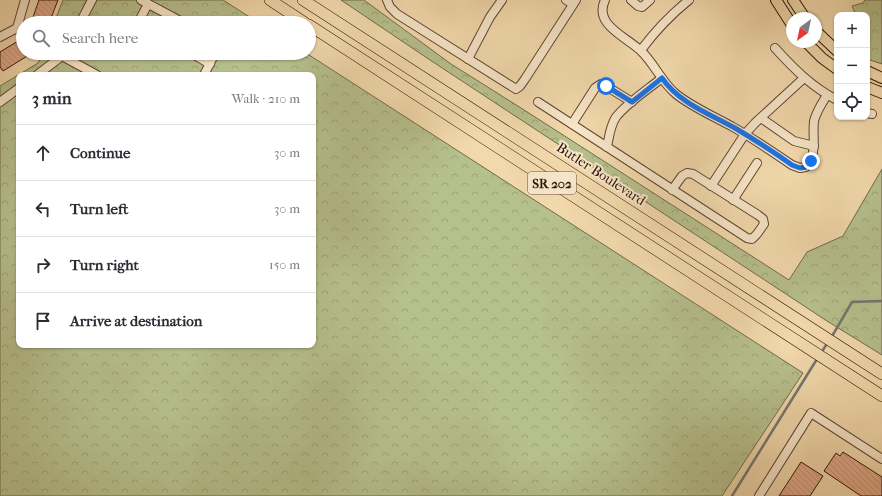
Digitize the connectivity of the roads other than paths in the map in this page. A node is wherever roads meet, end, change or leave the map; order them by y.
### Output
1 (25, 0) edge
2 (92, 0) edge
3 (270, 0) edge
4 (303, 0) edge
5 (316, 0) edge
6 (387, 0) edge
7 (605, 0) edge
8 (631, 0) edge
9 (650, 0) edge
10 (689, 0) edge
11 (776, 0) edge
12 (793, 0) edge
13 (498, 1) edge
14 (144, 2) edge
15 (572, 2) edge
16 (801, 12) edge
17 (20, 16) edge
18 (84, 16) edge
19 (139, 16) edge
20 (171, 16) edge
21 (295, 16) edge
22 (786, 16) edge
23 (339, 23) junction
24 (16, 29) edge
25 (316, 30) edge
26 (0, 37) edge
27 (822, 37) edge
28 (775, 48) dead end
29 (812, 48) edge
30 (834, 48) edge
31 (641, 50) junction
32 (468, 59) junction
33 (56, 60) edge
34 (73, 60) edge
35 (203, 60) edge
36 (212, 60) edge
37 (210, 64) junction
38 (834, 67) edge
39 (41, 72) edge
40 (92, 72) edge
41 (206, 72) edge
42 (870, 72) edge
43 (662, 78) junction
44 (804, 78) junction
45 (882, 78) edge
46 (870, 88) edge
47 (16, 90) edge
48 (882, 93) edge
49 (827, 95) junction
50 (834, 98) edge
51 (0, 102) edge
52 (538, 102) dead end
53 (632, 102) junction
54 (761, 118) junction
55 (572, 124) junction
56 (745, 134) junction
57 (814, 146) junction
58 (607, 147) junction
59 (757, 163) dead end
60 (711, 186) junction
61 (672, 190) junction
62 (733, 200) junction
63 (882, 374) edge
64 (882, 396) edge
65 (882, 459) edge
66 (759, 496) edge

1 - 17 lane
2 - 18 lane
3 - 21 highway
4 - 23 highway, Butler Boulevard / SR 202
5 - 23 highway
6 - 32 lane
7 - 31 lane
8 - 9 lane
10 - 31 lane
11 - 22 main road
12 - 16 main road
13 - 32 lane
14 - 19 lane
14 - 20 lane
15 - 32 lane
23 - 63 highway, Butler Boulevard / SR 202
24 - 26 lane
25 - 64 highway, SR 202
27 - 30 main road
28 - 44 lane
29 - 38 main road
31 - 43 lane
33 - 39 lane
34 - 40 lane
35 - 37 lane
36 - 37 lane
37 - 41 lane
42 - 45 main road
43 - 53 lane
43 - 56 lane
44 - 49 lane
44 - 54 lane
46 - 48 main road
47 - 51 lane
49 - 50 lane
49 - 57 lane
52 - 55 lane
53 - 55 lane
53 - 58 lane
54 - 56 lane
54 - 57 lane
55 - 58 lane
56 - 57 lane
56 - 60 lane
58 - 61 lane
59 - 62 lane
60 - 61 lane
60 - 62 lane
61 - 62 lane
65 - 66 lane

